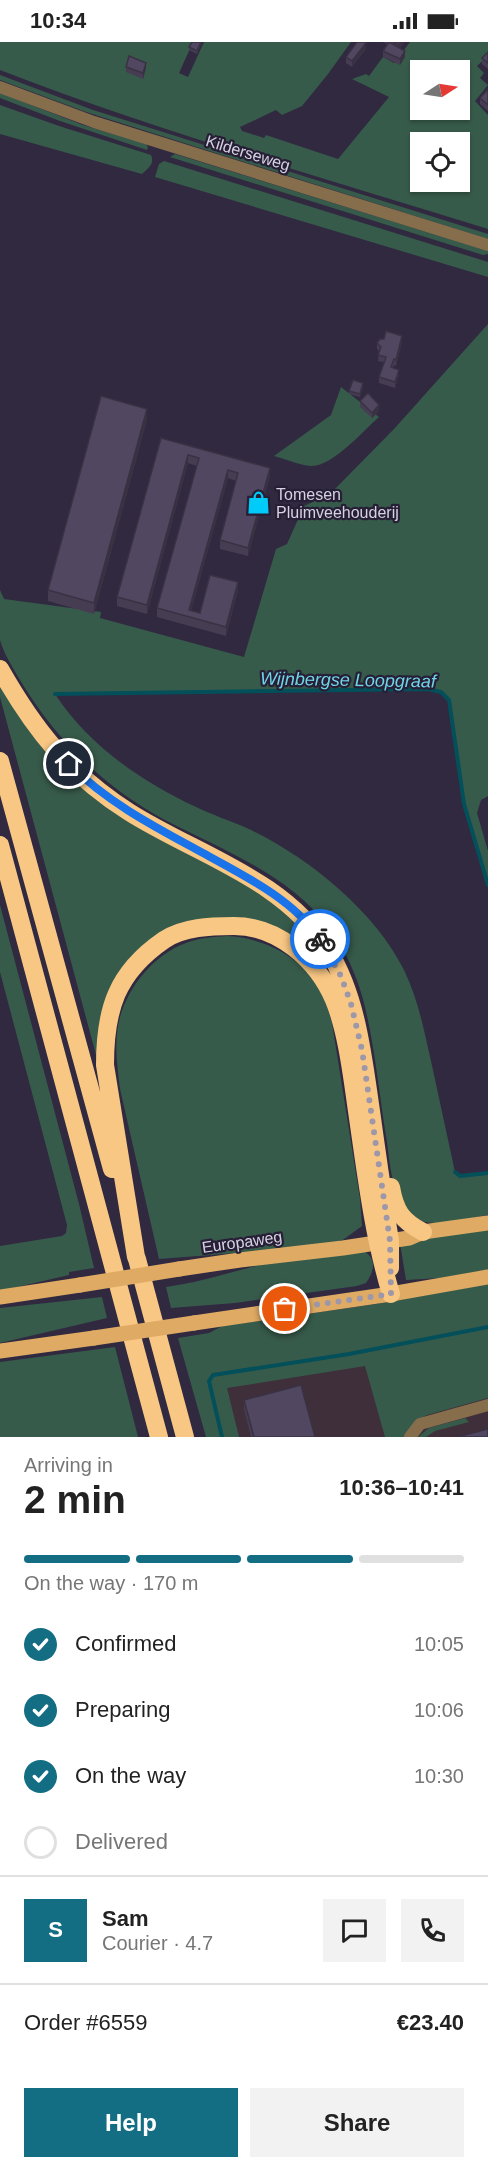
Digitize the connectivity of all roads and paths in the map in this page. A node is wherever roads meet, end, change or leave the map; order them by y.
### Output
1 (0, 87) edge
2 (488, 245) edge
3 (0, 669) edge
4 (0, 761) edge
5 (0, 845) edge
6 (376, 1147) junction
7 (488, 1223) edge
8 (423, 1232) junction
9 (383, 1242) junction
10 (136, 1257) junction
11 (488, 1277) edge
12 (391, 1294) junction
13 (0, 1298) edge
14 (0, 1351) edge
15 (138, 1359) junction
16 (488, 1405) edge
17 (148, 1437) edge
18 (159, 1437) edge
19 (185, 1437) edge
20 (410, 1437) edge

1 - 2 street, Kilderseweg
3 - 6 highway
4 - 10 highway
5 - 15 highway
6 - 8 highway
6 - 9 highway
7 - 8 main road, Europaweg
8 - 9 main road, Europaweg
9 - 10 highway
9 - 12 highway
9 - 13 main road, Europaweg, bridge
10 - 19 highway
11 - 12 main road
12 - 14 main road, bridge
15 - 17 highway
15 - 18 highway
16 - 20 street

